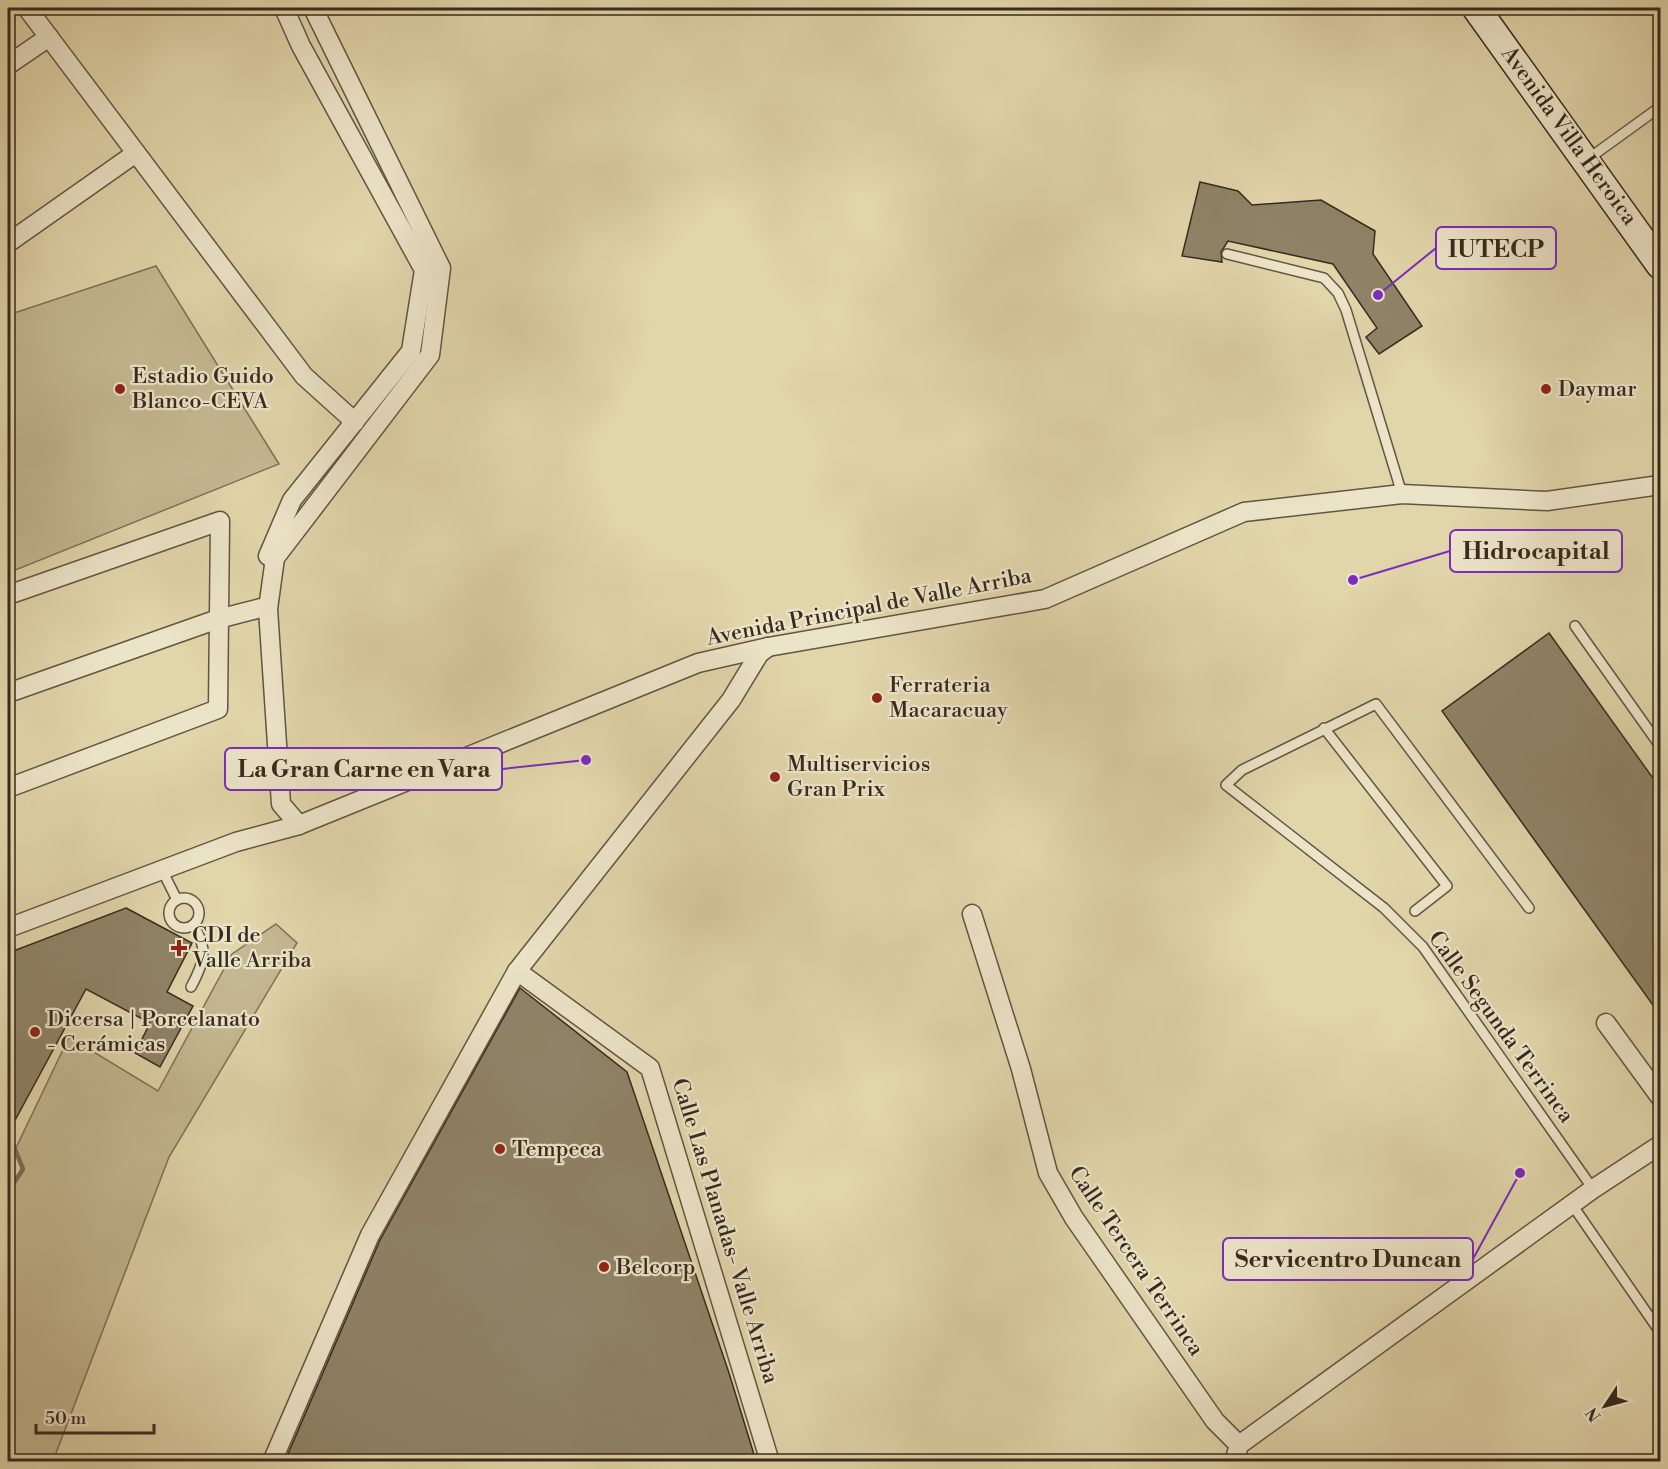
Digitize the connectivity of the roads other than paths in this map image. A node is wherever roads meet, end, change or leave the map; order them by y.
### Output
1 (27, 8) edge
2 (284, 8) edge
3 (313, 8) edge
4 (1476, 8) edge
5 (50, 37) junction
6 (8, 65) edge
7 (1660, 107) edge
8 (136, 153) junction
9 (1586, 161) junction
10 (8, 243) edge
11 (1227, 254) dead end
12 (1660, 266) edge
13 (355, 422) junction
14 (1660, 485) edge
15 (1402, 494) junction
16 (8, 595) edge
17 (261, 608) junction
18 (218, 619) junction
19 (1575, 626) dead end
20 (768, 646) junction
21 (8, 693) edge
22 (1324, 728) junction
23 (1660, 746) edge
24 (8, 788) edge
25 (294, 825) junction
26 (162, 870) junction
27 (177, 900) junction
28 (1529, 908) dead end
29 (1414, 911) dead end
30 (972, 914) dead end
31 (193, 925) junction
32 (8, 928) edge
33 (517, 971) junction
34 (192, 987) dead end
35 (1606, 1023) dead end
36 (1660, 1097) edge
37 (1660, 1145) edge
38 (1593, 1189) junction
39 (1573, 1206) junction
40 (1660, 1332) edge
41 (1237, 1453) edge
42 (272, 1461) edge
43 (770, 1461) edge

1 - 5 street
2 - 13 street
3 - 25 street
4 - 9 main road, Avenida Villa Heroica
5 - 6 street
5 - 8 street
7 - 9 lane
8 - 10 street
8 - 13 street
9 - 12 main road, Avenida Villa Heroica
11 - 15 lane
13 - 17 street
14 - 15 street, Avenida Principal de Valle Arriba
15 - 20 street, Avenida Principal de Valle Arriba
16 - 18 street
17 - 18 street
17 - 25 street
18 - 21 street
18 - 24 street
19 - 23 lane
20 - 25 street, Avenida Principal de Valle Arriba
20 - 33 street
22 - 28 lane
22 - 29 lane
22 - 38 lane, Calle Segunda Terrinca
25 - 26 street, Avenida Principal de Valle Arriba
26 - 27 lane
26 - 32 street, Avenida Principal de Valle Arriba
27 - 31 lane
27 - 31 lane
30 - 41 street, Calle Tercera Terrinca
31 - 34 lane
33 - 42 street
33 - 43 street, Calle Las Planadas- Valle Arriba
35 - 36 street
37 - 38 street
38 - 39 street
39 - 40 lane
39 - 41 street

